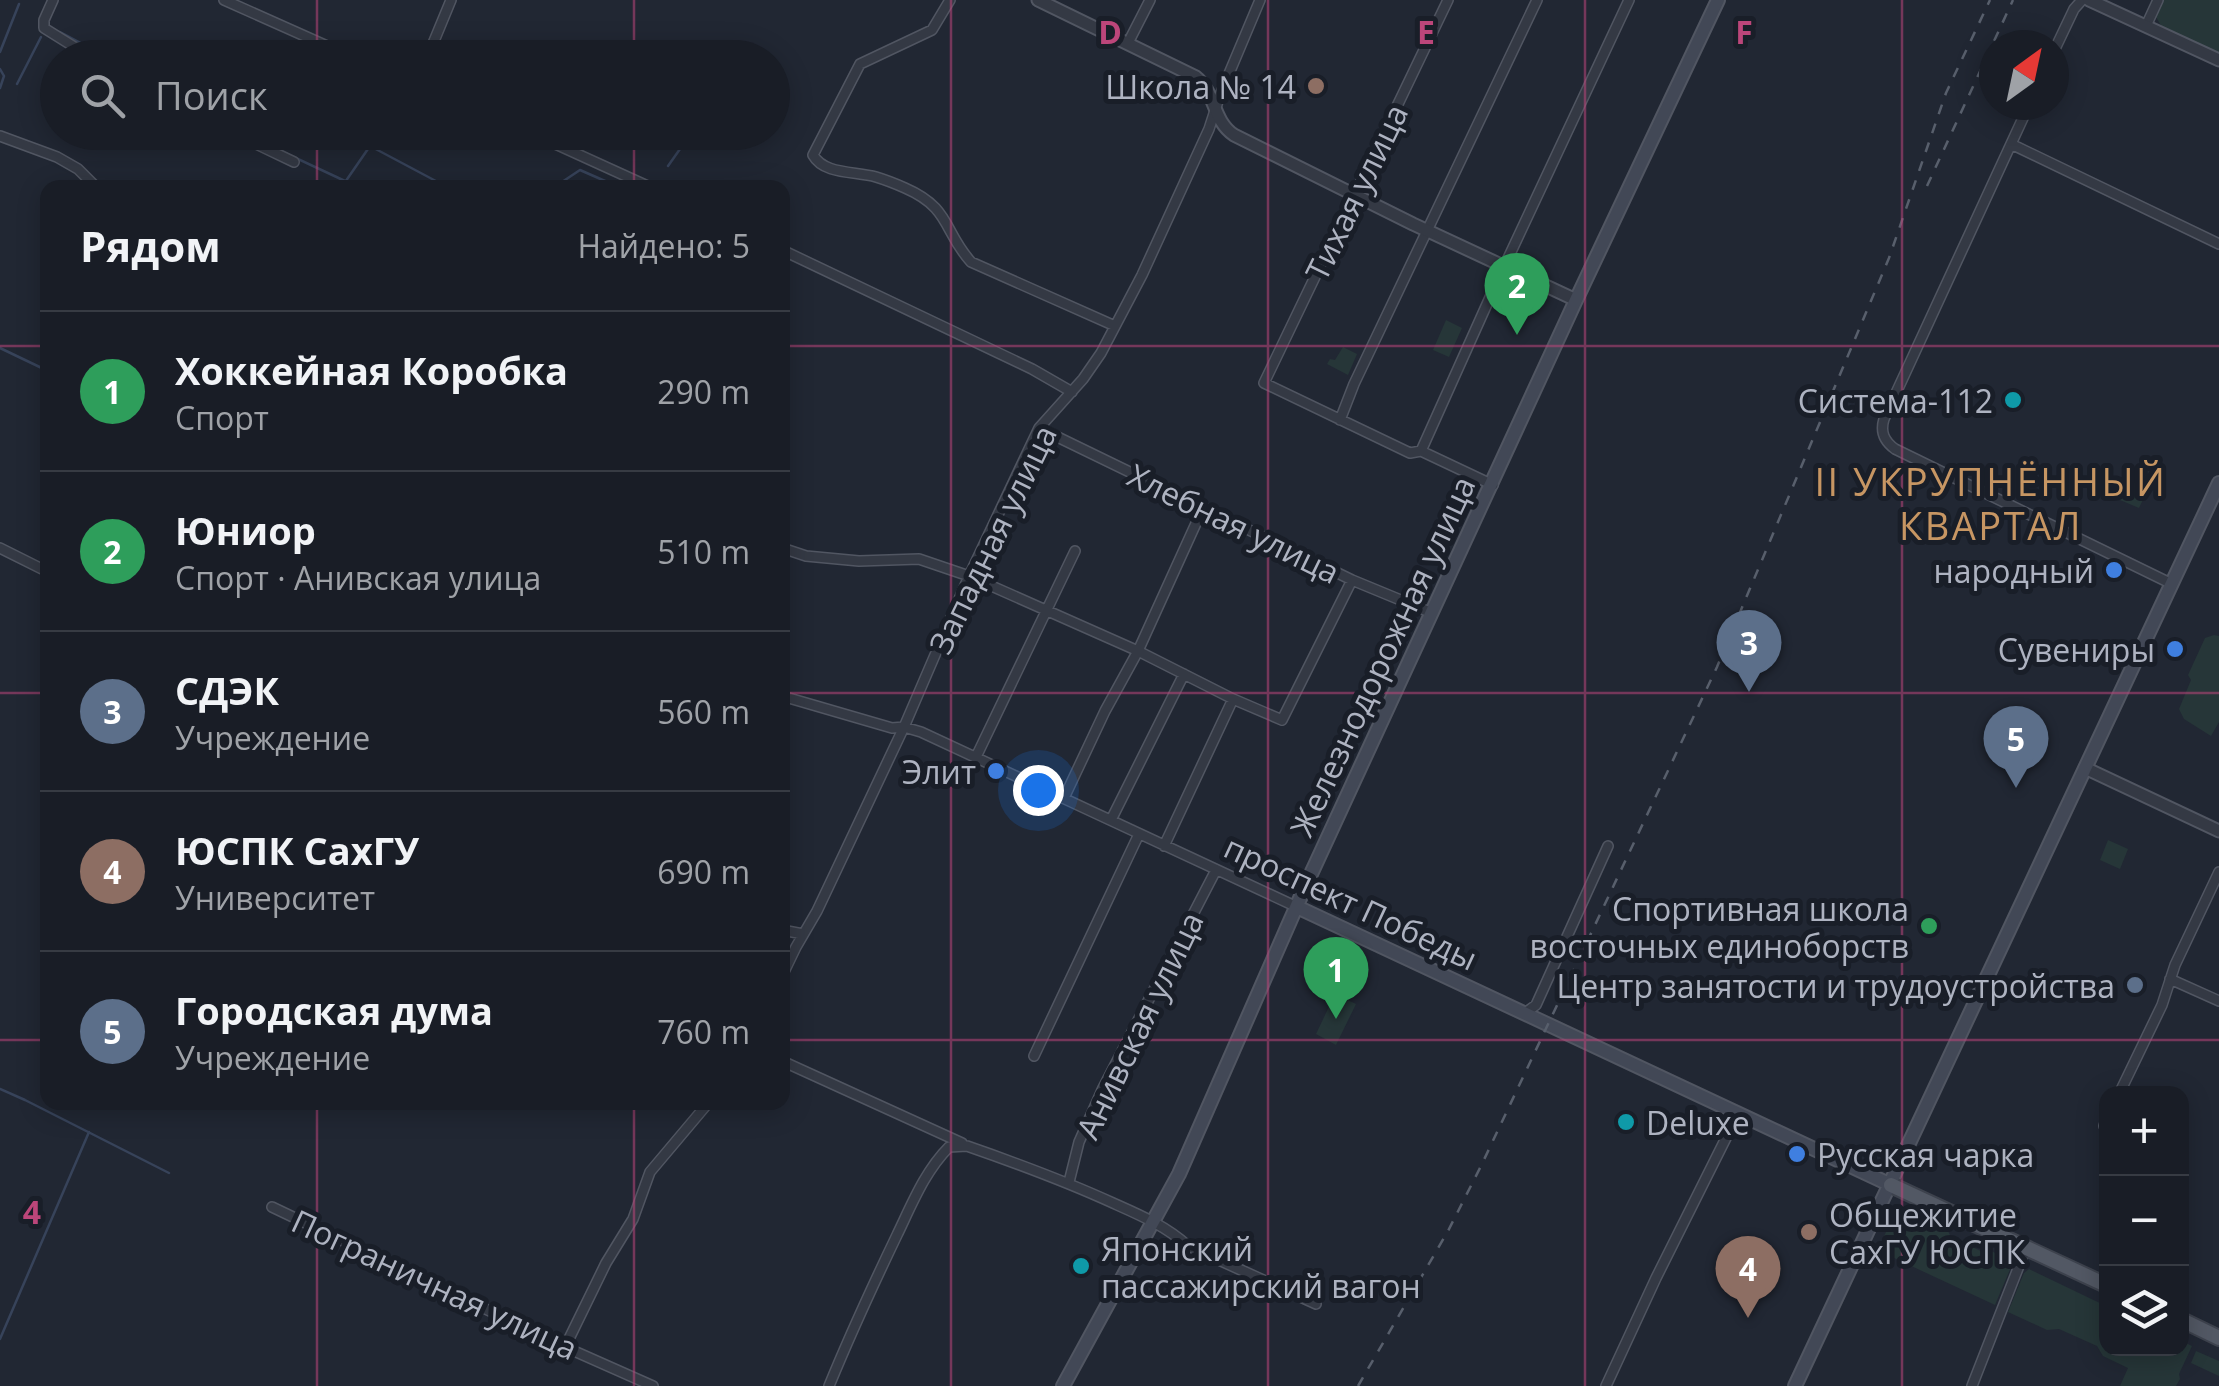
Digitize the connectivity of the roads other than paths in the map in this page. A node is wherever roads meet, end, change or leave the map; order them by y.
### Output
1 (52, 0) edge
2 (224, 0) edge
3 (451, 0) edge
4 (950, 0) edge
5 (1038, 0) edge
6 (1150, 0) edge
7 (1260, 0) edge
8 (1448, 0) edge
9 (1538, 0) edge
10 (1629, 0) edge
11 (1718, 0) edge
12 (2085, 0) edge
13 (2158, 0) edge
14 (2146, 26) junction
15 (2064, 30) edge
16 (63, 40) edge
17 (314, 40) edge
18 (434, 40) edge
19 (1128, 43) junction
20 (2219, 60) edge
21 (1215, 112) junction
22 (2022, 120) edge
23 (0, 136) edge
24 (2011, 144) junction
25 (269, 150) edge
26 (569, 150) edge
27 (294, 162) dead end
28 (89, 180) edge
29 (635, 180) edge
30 (1356, 195) junction
31 (1428, 231) junction
32 (2219, 244) edge
33 (790, 254) edge
34 (1504, 266) junction
35 (1576, 300) junction
36 (1116, 326) junction
37 (1072, 392) junction
38 (1340, 420) junction
39 (1038, 428) junction
40 (1421, 452) junction
41 (2219, 484) edge
42 (1492, 485) junction
43 (1203, 508) junction
44 (0, 548) edge
45 (790, 551) edge
46 (1075, 551) dead end
47 (40, 568) edge
48 (969, 576) junction
49 (1352, 580) junction
50 (2172, 584) junction
51 (1044, 611) junction
52 (1432, 614) junction
53 (1138, 651) junction
54 (1184, 674) junction
55 (790, 698) edge
56 (1234, 699) junction
57 (904, 727) junction
58 (976, 757) junction
59 (2085, 768) junction
60 (1064, 798) junction
61 (1111, 820) junction
62 (2219, 831) edge
63 (1139, 834) junction
64 (1164, 846) junction
65 (1608, 846) dead end
66 (1216, 870) junction
67 (2219, 872) edge
68 (1296, 907) junction
69 (790, 932) edge
70 (803, 934) junction
71 (790, 960) edge
72 (2170, 979) junction
73 (2219, 1002) edge
74 (1525, 1013) junction
75 (1034, 1056) dead end
76 (790, 1065) edge
77 (2123, 1086) edge
78 (702, 1110) edge
79 (1738, 1114) junction
80 (966, 1146) junction
81 (1069, 1182) junction
82 (1891, 1185) junction
83 (272, 1207) dead end
84 (1154, 1222) junction
85 (2026, 1248) junction
86 (2099, 1283) edge
87 (1316, 1304) dead end
88 (2189, 1323) edge
89 (2219, 1338) edge
90 (565, 1347) junction
91 (653, 1386) edge
92 (829, 1386) edge
93 (1063, 1386) edge
94 (1606, 1386) edge
95 (1795, 1386) edge
96 (1972, 1386) edge

1 - 16 street
2 - 17 street
3 - 18 street
4 - 36 street
5 - 19 street
6 - 19 street
7 - 21 street, Западная улица
8 - 30 street, Тихая улица
9 - 31 street
10 - 34 street
11 - 35 main road, Железнодорожная улица
12 - 14 street
12 - 15 street
13 - 14 street
14 - 20 street
19 - 21 street
21 - 30 street
21 - 36 street, Западная улица
22 - 24 street
23 - 28 street
24 - 32 street
24 - 50 street
25 - 27 street
26 - 29 street
30 - 31 street
30 - 38 street, Тихая улица
31 - 34 street
31 - 38 street
33 - 37 street
34 - 35 street
34 - 40 street
35 - 42 main road, Железнодорожная улица
36 - 37 street, Западная улица
37 - 39 street, Западная улица
38 - 40 street
39 - 43 street, Хлебная улица
39 - 48 street, Западная улица
40 - 42 street
41 - 50 main road
42 - 52 main road, Железнодорожная улица
43 - 49 street, Хлебная улица
43 - 53 street
44 - 47 street
45 - 48 street
46 - 51 street
48 - 51 street
48 - 57 street, Западная улица
49 - 52 street, Хлебная улица
49 - 56 street
50 - 59 main road
51 - 53 street
51 - 58 street
52 - 68 main road, Железнодорожная улица
53 - 54 street
53 - 60 street
54 - 56 street
54 - 61 street
55 - 57 street, проспект Победы
56 - 64 street
57 - 58 street, проспект Победы
57 - 70 street, Западная улица
58 - 60 street, проспект Победы
59 - 62 street
59 - 82 main road
60 - 61 street, проспект Победы
61 - 63 street, проспект Победы
63 - 64 street, проспект Победы
63 - 75 street
64 - 66 street, проспект Победы
65 - 74 street
66 - 68 street, проспект Победы
66 - 81 street, Анивская улица
67 - 72 street
68 - 74 main road, проспект Победы
68 - 84 main road, Железнодорожная улица
69 - 70 street
70 - 71 street, Западная улица
72 - 73 street
72 - 77 street
74 - 79 main road, проспект Победы
76 - 80 street
78 - 90 street
79 - 82 main road, проспект Победы
79 - 94 street
80 - 81 street
80 - 92 street
81 - 84 street
82 - 85 main road, проспект Победы
82 - 95 main road
83 - 90 street, Пограничная улица
84 - 87 street
84 - 93 main road, Железнодорожная улица
85 - 86 main road, проспект Победы
85 - 96 street
88 - 89 main road
90 - 91 street, Пограничная улица

